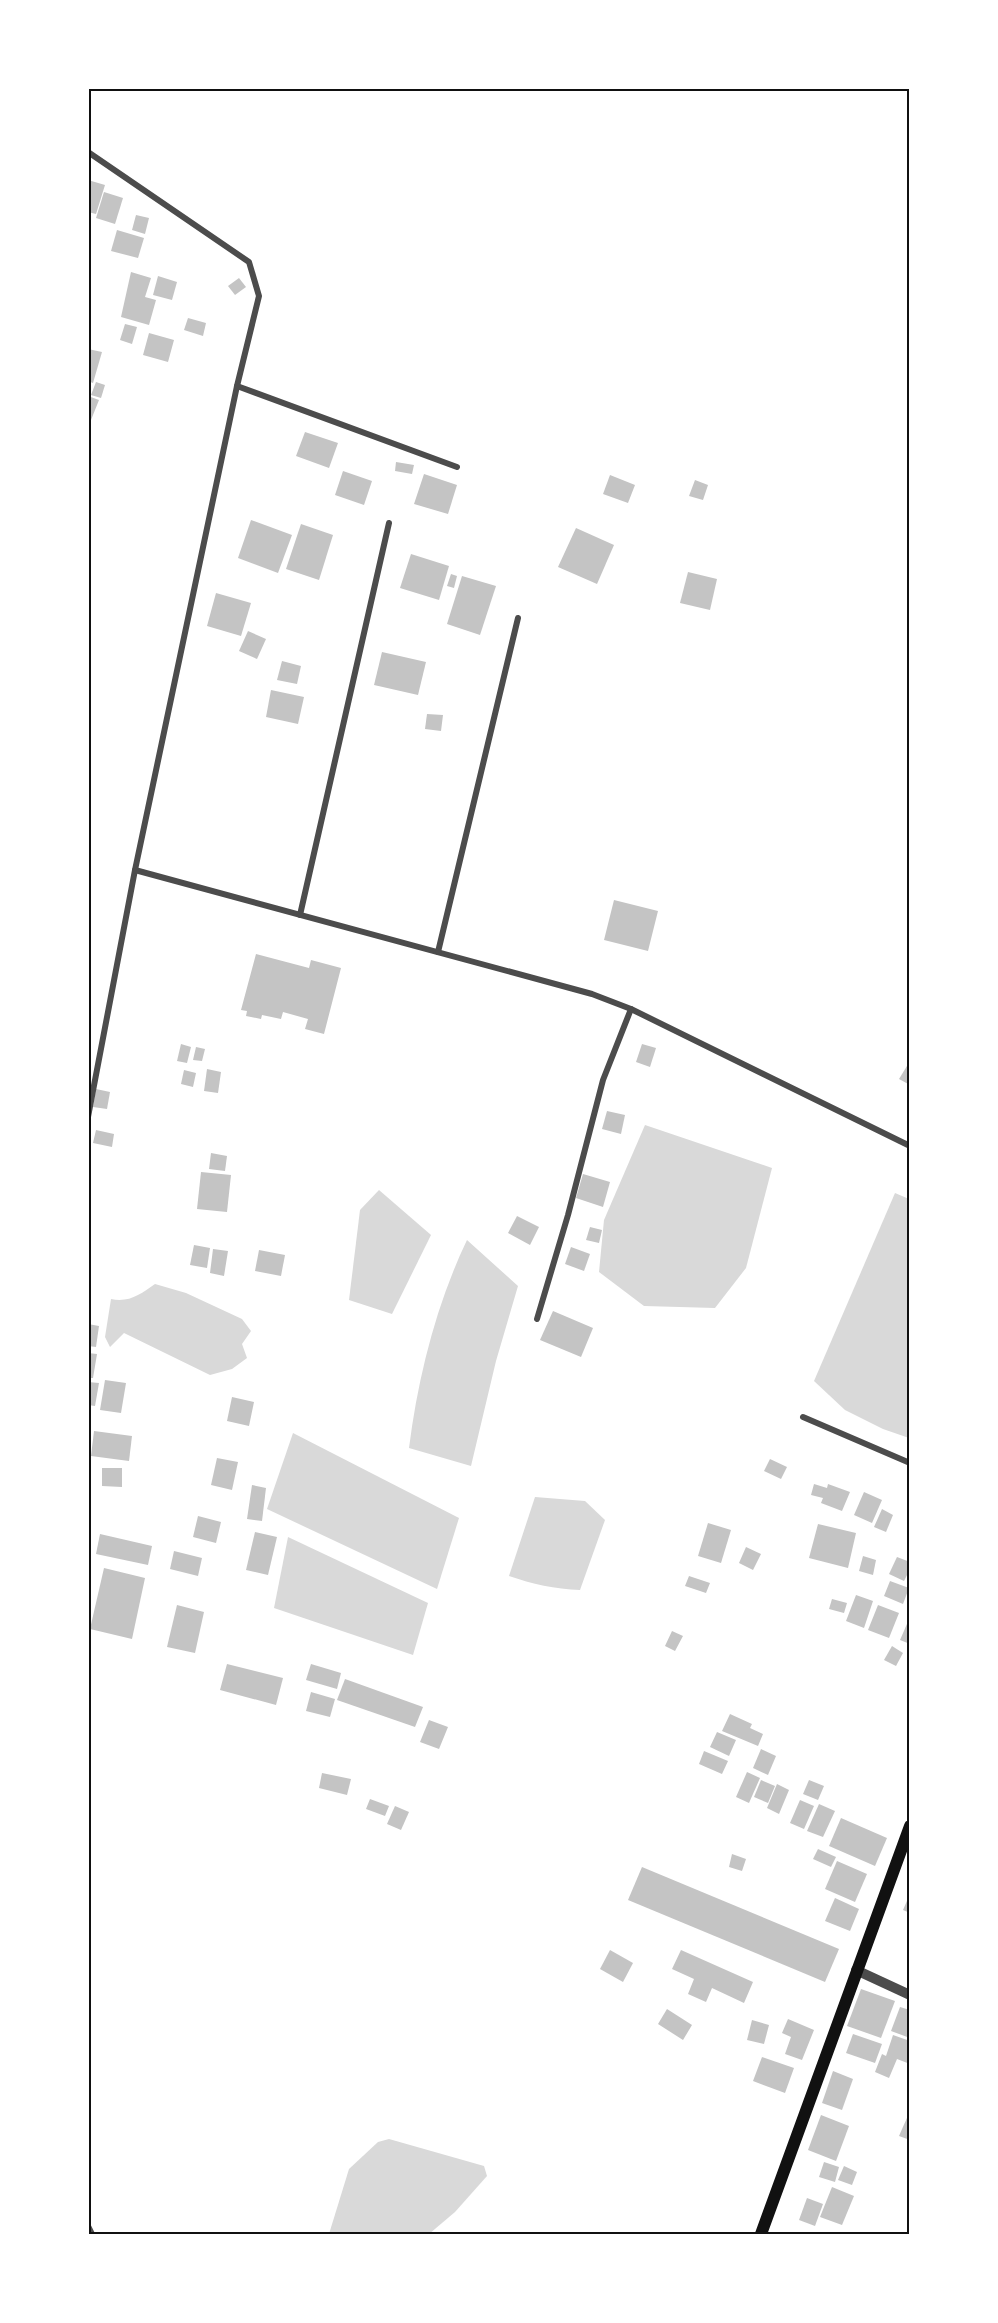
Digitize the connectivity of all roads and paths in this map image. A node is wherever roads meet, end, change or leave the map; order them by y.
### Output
1 (88, 152) edge
2 (237, 386) junction
3 (457, 466) dead end
4 (389, 523) dead end
5 (518, 618) dead end
6 (135, 870) junction
7 (300, 915) junction
8 (438, 952) junction
9 (631, 1009) junction
10 (88, 1117) edge
11 (909, 1146) edge
12 (537, 1319) dead end
13 (802, 1417) dead end
14 (909, 1463) edge
15 (909, 1827) edge
16 (856, 1970) junction
17 (909, 1995) edge
18 (88, 2226) edge
19 (92, 2235) edge
20 (761, 2235) edge

1 - 2 street
2 - 3 street
2 - 6 street
4 - 7 street
5 - 8 street
6 - 7 street
6 - 10 street
7 - 8 street
8 - 9 street
9 - 11 street
9 - 12 street
13 - 14 street
15 - 16 main road
16 - 17 street
16 - 20 main road
18 - 19 street

